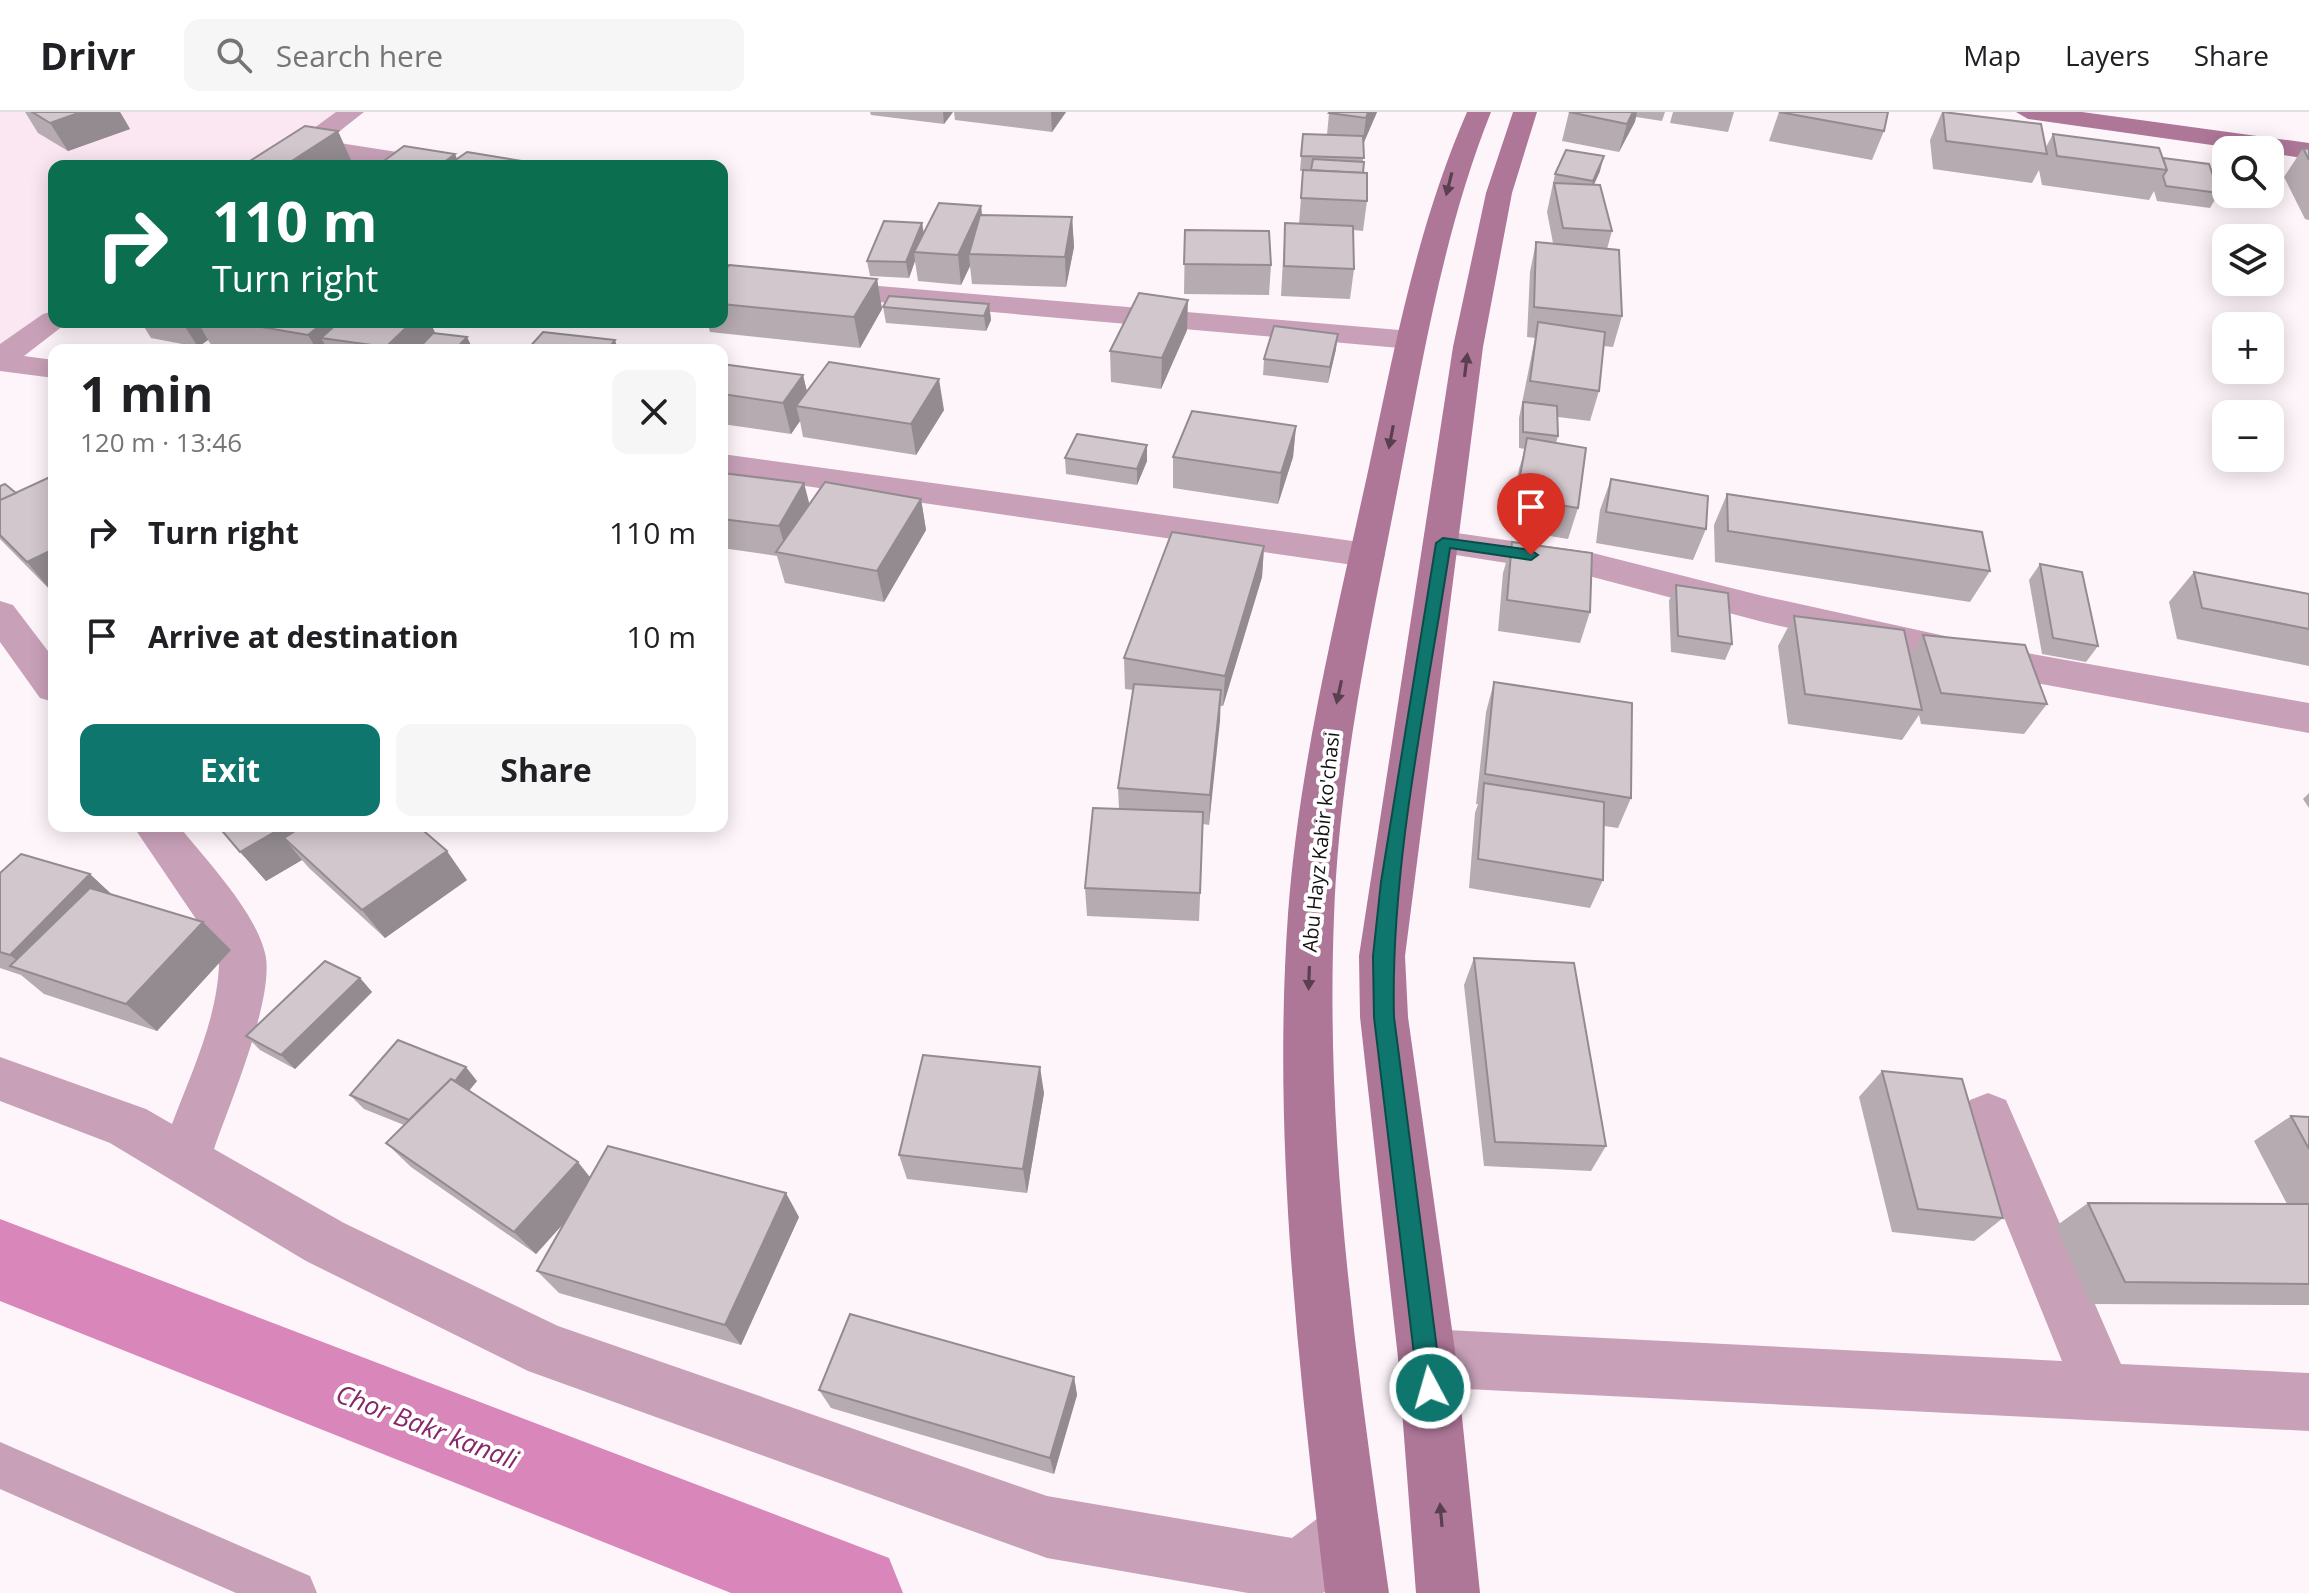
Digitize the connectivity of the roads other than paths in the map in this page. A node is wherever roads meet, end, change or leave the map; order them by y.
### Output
1 (352, 112) edge
2 (1479, 112) edge
3 (1525, 112) edge
4 (2028, 112) edge
5 (305, 145) junction
6 (2309, 151) edge
7 (284, 160) edge
8 (398, 160) edge
9 (797, 288) edge
10 (48, 324) edge
11 (1411, 340) junction
12 (0, 360) edge
13 (48, 368) edge
14 (728, 465) edge
15 (1443, 543) junction
16 (1367, 555) junction
17 (0, 614) edge
18 (48, 680) edge
19 (2309, 718) edge
20 (159, 832) edge
21 (0, 1079) edge
22 (1988, 1116) dead end
23 (184, 1161) junction
24 (1427, 1358) junction
25 (2104, 1392) junction
26 (2309, 1402) edge
27 (0, 1465) edge
28 (1354, 1572) edge
29 (293, 1593) edge
30 (1448, 1593) edge

1 - 5 street
2 -> 11 main road, Abu Hayz Kabir ko'chasi
15 -> 3 main road
4 - 6 main road
5 - 7 street
5 - 8 street
9 - 11 street
10 - 12 street
11 -> 16 main road, Abu Hayz Kabir ko'chasi
12 - 13 street
14 - 16 street
15 - 19 street
15 - 24 main road
16 -> 28 main road, Abu Hayz Kabir ko'chasi
17 - 18 street
20 - 23 street
21 - 23 street
22 - 25 street
23 - 28 street
24 - 25 street
30 -> 24 main road
25 - 26 street
27 - 29 lane

